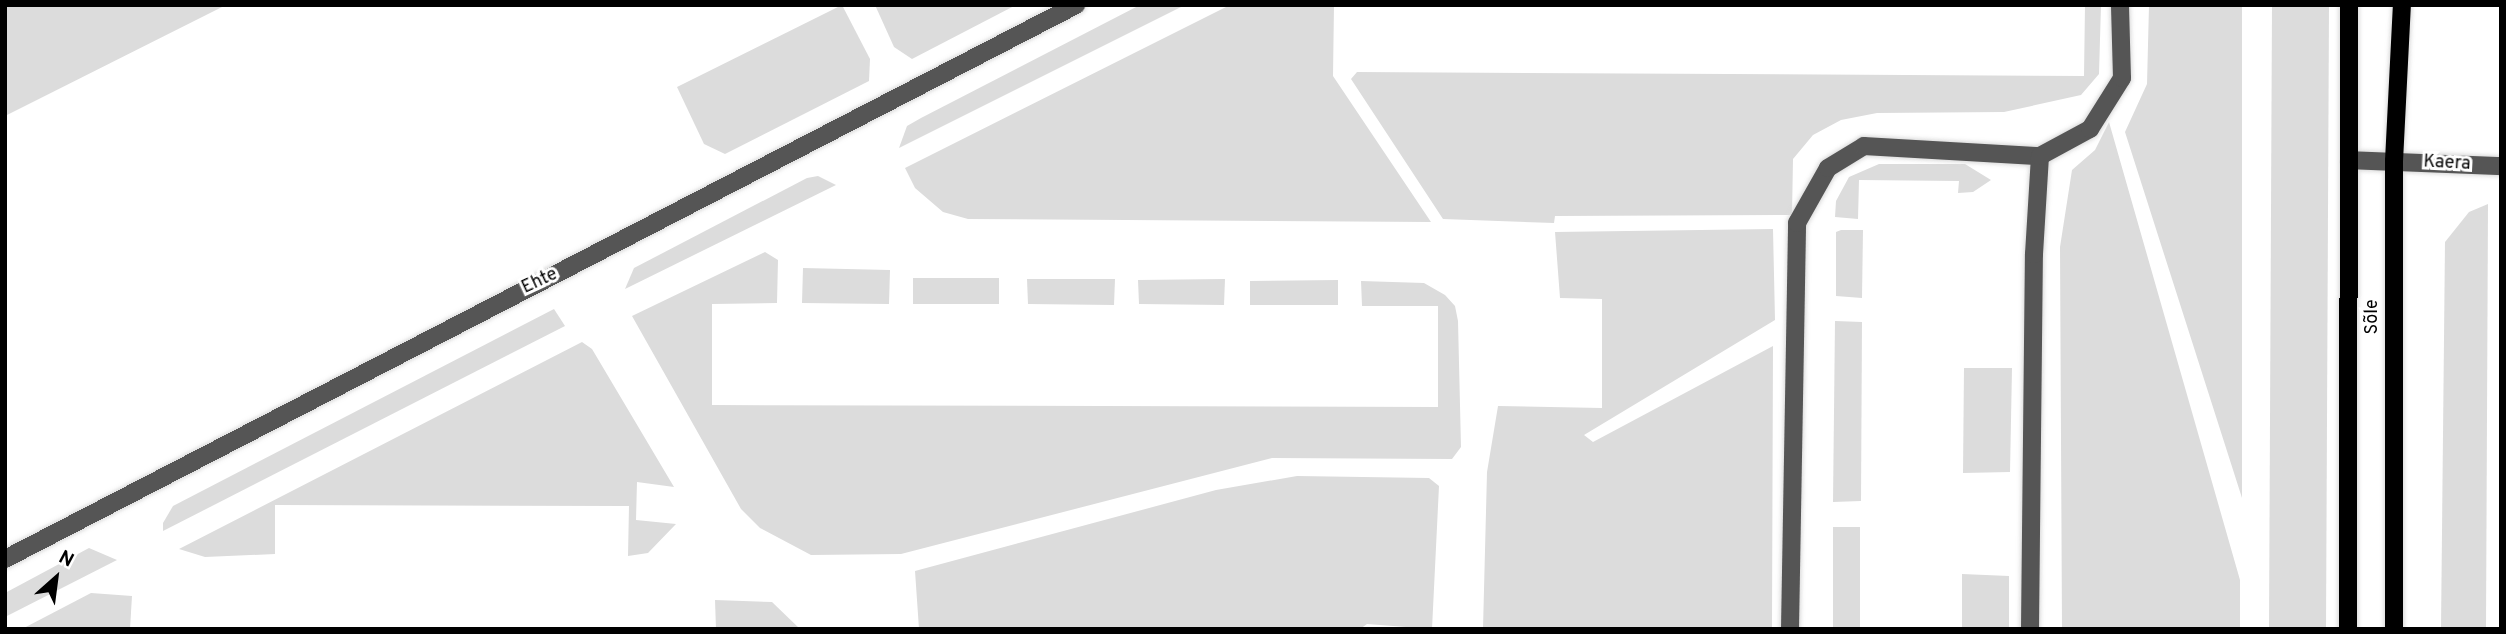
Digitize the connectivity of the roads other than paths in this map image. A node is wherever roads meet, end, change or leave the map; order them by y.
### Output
1 (1076, 5) edge
2 (2120, 5) edge
3 (2349, 5) edge
4 (2402, 5) edge
5 (2040, 156) junction
6 (2349, 160) junction
7 (2394, 161) junction
8 (2501, 166) edge
9 (5, 559) edge
10 (1790, 629) edge
11 (2030, 629) edge
12 (2348, 629) edge
13 (2394, 629) edge

1 - 9 street, Ehte
2 - 5 street
3 - 6 main road, Sõle
4 - 7 main road, Sõle
5 - 10 street
5 - 11 street
6 - 7 street, Kaera
6 - 12 main road, Sõle
7 - 8 street, Kaera
7 - 13 main road, Sõle

